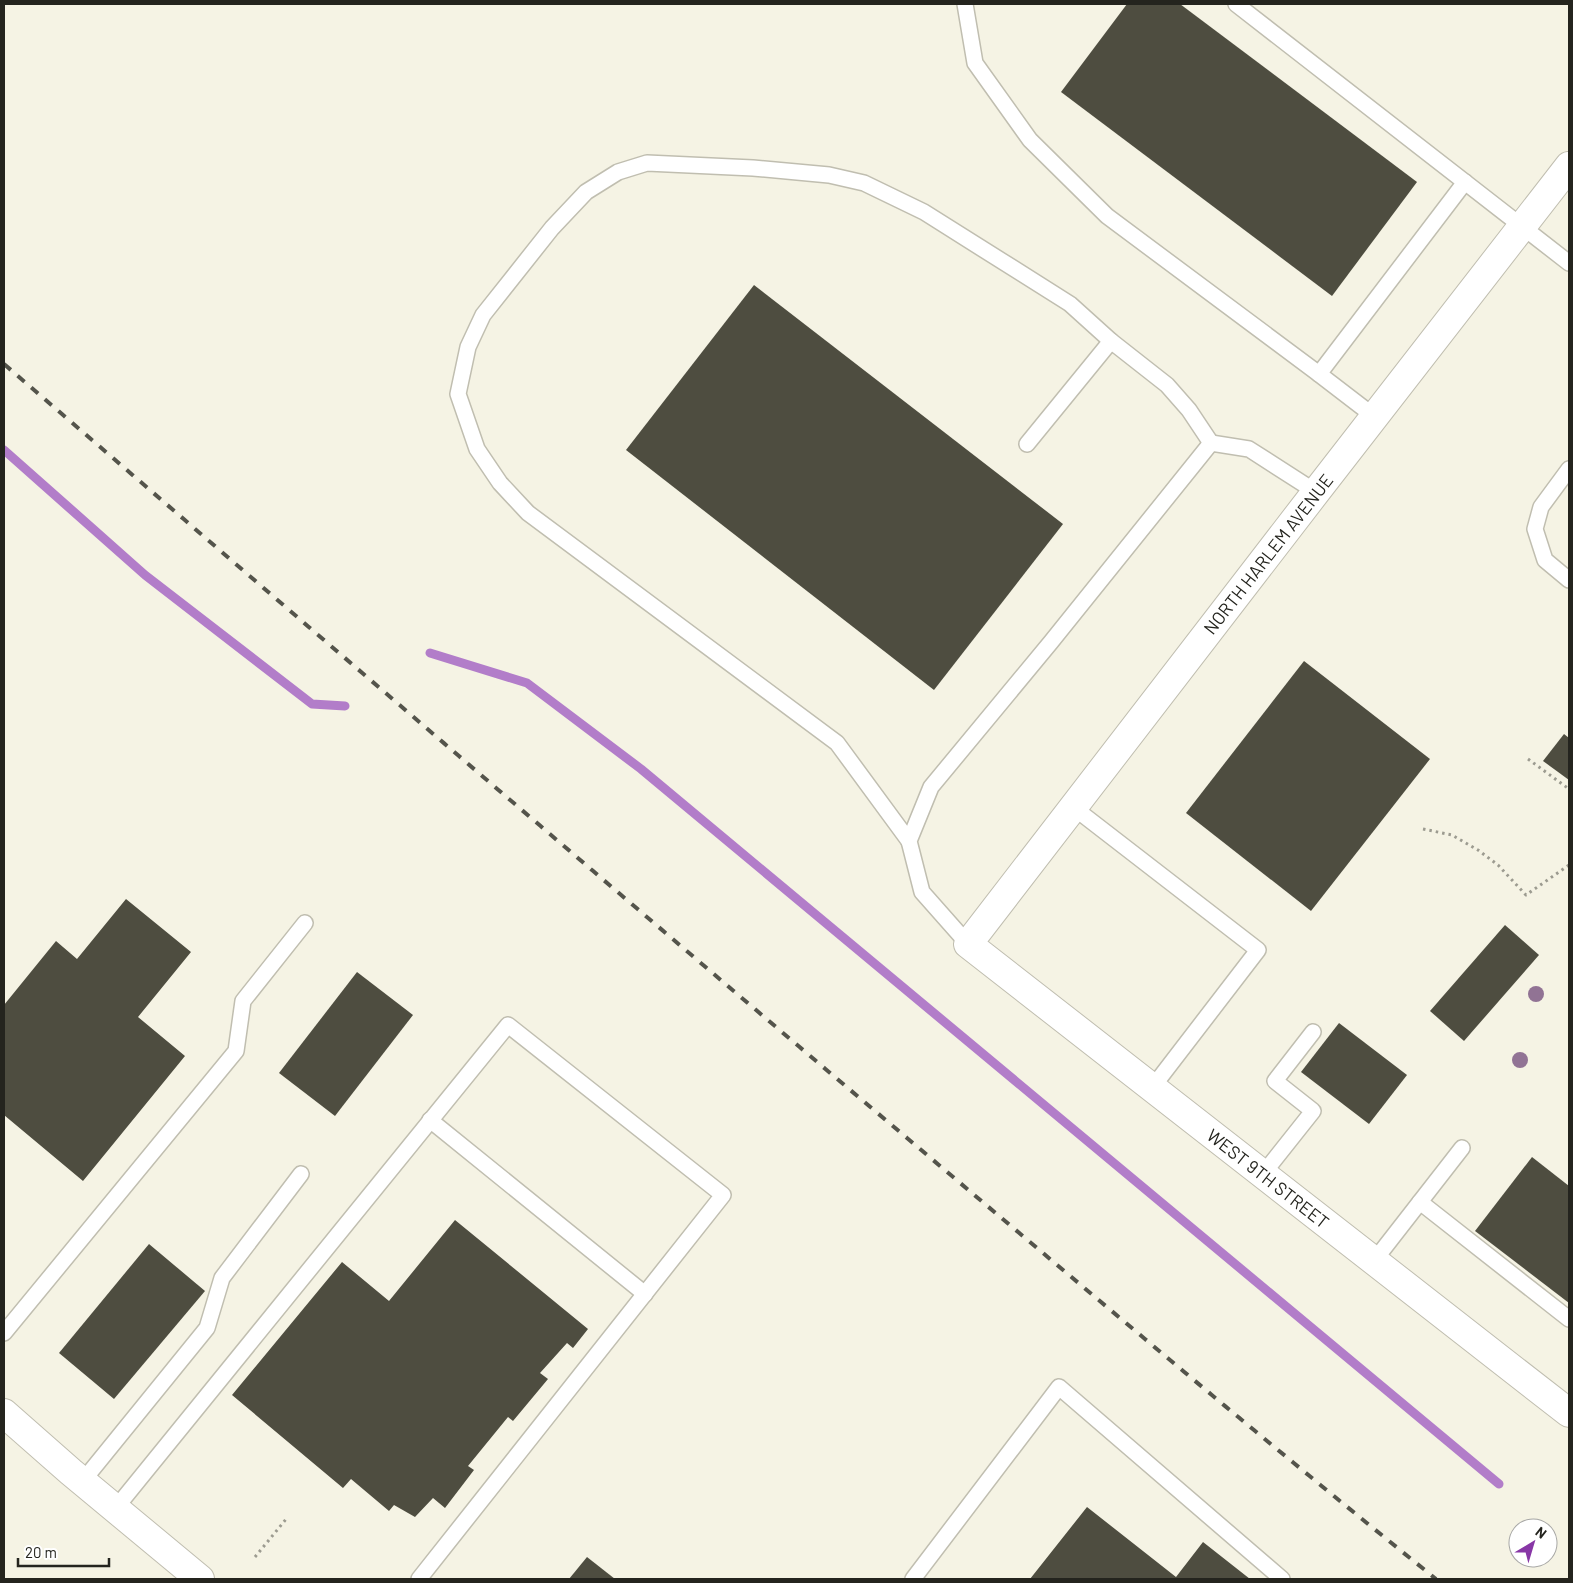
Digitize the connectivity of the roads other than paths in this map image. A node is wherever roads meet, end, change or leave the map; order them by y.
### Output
1 (965, 4) edge
2 (1236, 4) edge
3 (1569, 166) edge
4 (1466, 182) junction
5 (1523, 226) junction
6 (1569, 263) edge
7 (1111, 341) junction
8 (1319, 374) junction
9 (1375, 417) junction
10 (1211, 443) junction
11 (1027, 444) dead end
12 (1569, 469) edge
13 (1316, 492) junction
14 (1569, 580) edge
15 (1073, 807) junction
16 (908, 841) junction
17 (305, 922) dead end
18 (968, 944) junction
19 (1313, 1032) dead end
20 (1152, 1088) junction
21 (430, 1120) junction
22 (1462, 1148) dead end
23 (301, 1174) dead end
24 (1263, 1174) junction
25 (1420, 1202) junction
26 (1374, 1261) junction
27 (645, 1294) junction
28 (1569, 1319) edge
29 (4, 1333) edge
30 (4, 1413) edge
31 (1569, 1413) edge
32 (4, 1429) edge
33 (77, 1477) junction
34 (115, 1508) junction
35 (200, 1579) edge
36 (419, 1579) edge
37 (913, 1579) edge
38 (1282, 1579) edge

1 - 8 lane
2 - 4 lane
3 - 5 street, NORTH HARLEM AVENUE
4 - 5 lane
4 - 8 lane
5 - 6 lane
5 - 9 street, NORTH HARLEM AVENUE
7 - 10 lane
7 - 11 lane
7 - 16 lane
8 - 9 lane
9 - 13 street, NORTH HARLEM AVENUE
10 - 13 lane
10 - 16 lane
12 - 14 lane
13 - 15 street, NORTH HARLEM AVENUE
15 - 18 street, NORTH HARLEM AVENUE
15 - 20 lane
16 - 18 lane
17 - 29 lane
18 - 20 street, WEST 9TH STREET
19 - 24 lane
20 - 24 street, WEST 9TH STREET
21 - 27 lane
21 - 27 lane
21 - 34 lane
22 - 25 lane
23 - 33 lane
24 - 26 street, WEST 9TH STREET
25 - 26 lane
25 - 28 lane
26 - 31 street, WEST 9TH STREET
27 - 36 lane
30 - 33 street
32 - 33 street
33 - 34 street
34 - 35 street
37 - 38 lane

